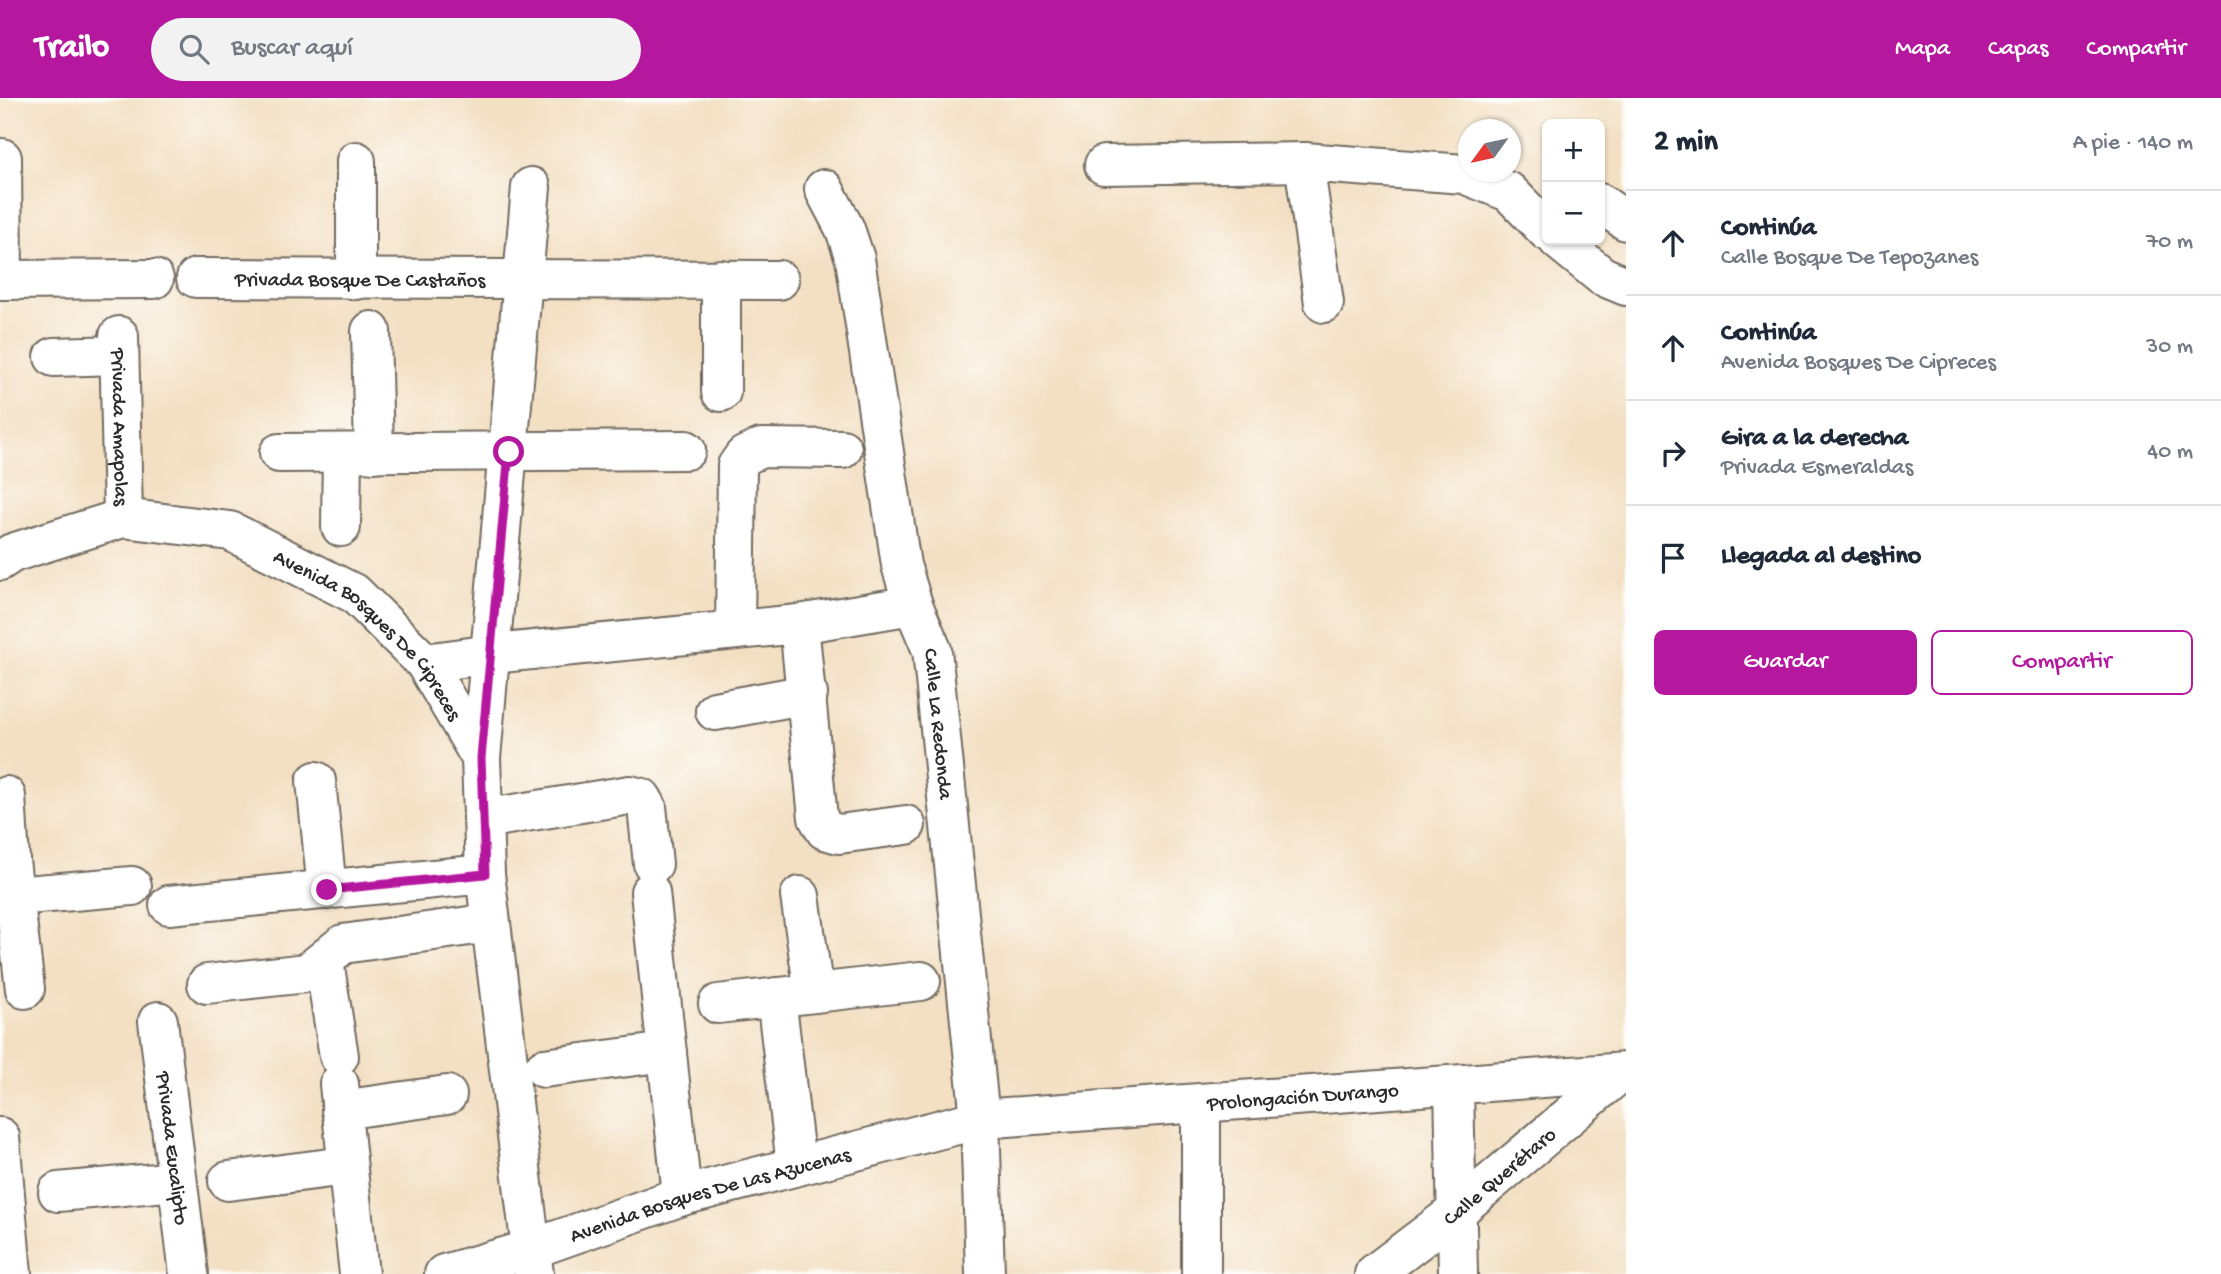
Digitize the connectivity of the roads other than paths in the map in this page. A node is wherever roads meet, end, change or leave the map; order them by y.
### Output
1 (2, 158) dead end
2 (356, 161) dead end
3 (1304, 162) junction
4 (1104, 165) dead end
5 (531, 187) dead end
6 (824, 189) dead end
7 (1605, 206) edge
8 (1626, 221) edge
9 (1542, 226) edge
10 (1564, 245) edge
11 (197, 278) dead end
12 (524, 278) junction
13 (154, 279) dead end
14 (721, 279) junction
15 (2, 280) edge
16 (356, 280) junction
17 (779, 280) dead end
18 (1626, 286) edge
19 (1324, 303) dead end
20 (371, 331) dead end
21 (54, 358) dead end
22 (721, 392) dead end
23 (842, 449) dead end
24 (685, 450) dead end
25 (509, 452) junction
26 (279, 453) dead end
27 (358, 453) junction
28 (123, 518) junction
29 (341, 527) dead end
30 (4, 546) edge
31 (913, 605) junction
32 (799, 624) junction
33 (735, 630) junction
34 (492, 654) junction
35 (425, 663) junction
36 (808, 694) junction
37 (715, 710) dead end
38 (481, 758) junction
39 (316, 781) dead end
40 (6, 796) dead end
41 (483, 819) junction
42 (906, 825) dead end
43 (8, 872) edge
44 (485, 874) junction
45 (132, 886) dead end
46 (327, 890) junction
47 (800, 896) dead end
48 (169, 905) dead end
49 (491, 923) junction
50 (324, 961) junction
51 (921, 981) dead end
52 (207, 984) dead end
53 (25, 989) dead end
54 (814, 993) junction
55 (776, 997) junction
56 (718, 1004) dead end
57 (158, 1021) dead end
58 (667, 1052) junction
59 (544, 1068) dead end
60 (1623, 1072) edge
61 (340, 1083) junction
62 (1454, 1086) junction
63 (447, 1095) dead end
64 (1200, 1104) junction
65 (980, 1119) junction
66 (0, 1137) edge
67 (796, 1165) junction
68 (346, 1166) junction
69 (177, 1181) junction
70 (228, 1181) dead end
71 (2, 1182) edge
72 (58, 1192) dead end
73 (682, 1196) junction
74 (1457, 1211) junction
75 (532, 1262) edge
76 (12, 1274) edge
77 (189, 1274) edge
78 (359, 1274) edge
79 (444, 1274) edge
80 (985, 1274) edge
81 (1201, 1274) edge
82 (1374, 1274) edge
83 (1458, 1274) edge

1 - 15 street
2 - 16 street
3 - 4 street
3 - 9 street
3 - 19 street
5 - 12 street
6 - 31 street, Calle La Redonda
7 - 8 street
10 - 18 street
11 - 16 street, Privada Bosque De Castaños
12 - 14 street, Privada Bosque De Castaños
12 - 16 street, Privada Bosque De Castaños
12 - 25 street
13 - 15 street
14 - 17 street, Privada Bosque De Castaños
14 - 22 street
20 - 27 street
21 - 28 street, Privada Amapolas
23 - 33 street
24 - 25 street
25 - 27 street
25 - 34 street
26 - 27 street
27 - 29 street
28 - 30 street, Avenida Bosques De Cipreces
28 - 35 street, Avenida Bosques De Cipreces
31 - 32 street
31 - 65 street, Calle La Redonda
32 - 33 street
32 - 36 street
33 - 34 street
34 - 35 street
34 - 38 street
35 - 38 street, Avenida Bosques De Cipreces
36 - 37 street
36 - 42 street
38 - 41 street, Avenida Bosques De Cipreces
39 - 46 street
40 - 43 street
41 - 44 street, Avenida Bosques De Cipreces
41 - 58 street
43 - 45 street
43 - 53 street
44 - 46 street
44 - 49 street, Avenida Bosques De Cipreces
46 - 48 street
47 - 54 street
49 - 50 street
49 - 75 street, Avenida Bosques De Cipreces
50 - 52 street
50 - 61 street
51 - 54 street
54 - 55 street
55 - 56 street
55 - 67 street
57 - 69 street, Privada Eucalipto
58 - 59 street
58 - 73 street
60 - 62 street, Prolongación Durango
60 - 74 street, Calle Querétaro
61 - 63 street
61 - 68 street
62 - 64 street, Prolongación Durango
62 - 74 street
64 - 65 street, Prolongación Durango
64 - 81 street
65 - 67 street, Avenida Bosques De Las Azucenas
65 - 80 street, Calle La Redonda
66 - 71 street
67 - 73 street, Avenida Bosques De Las Azucenas
68 - 70 street
68 - 78 street
69 - 72 street
69 - 77 street, Privada Eucalipto
71 - 76 street
73 - 75 street, Avenida Bosques De Las Azucenas
74 - 82 street, Calle Querétaro
74 - 83 street
75 - 79 street, Avenida Bosques De Las Azucenas

